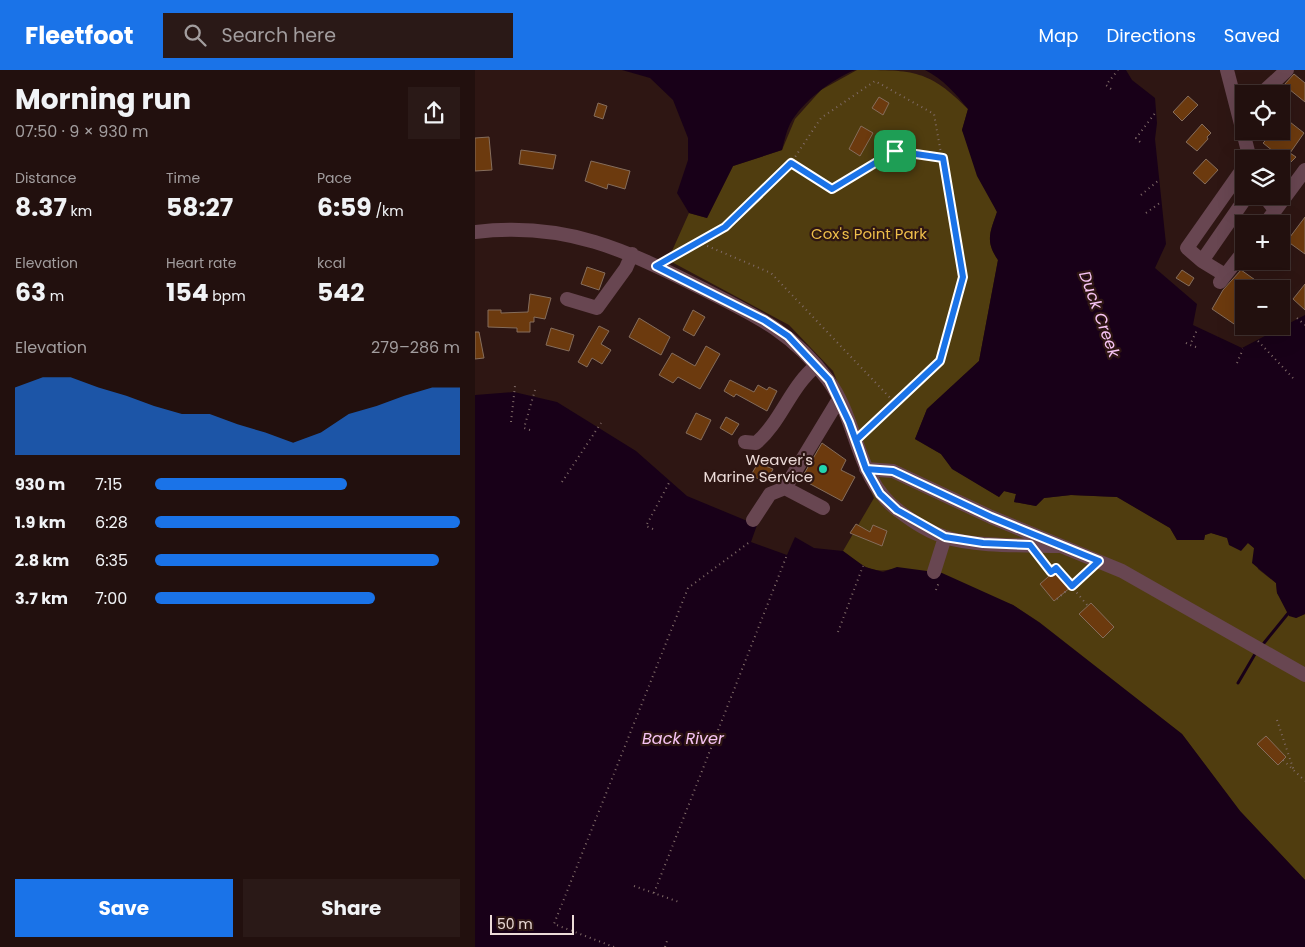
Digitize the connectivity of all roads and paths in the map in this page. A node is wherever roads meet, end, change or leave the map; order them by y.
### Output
1 (1119, 70) edge
2 (1227, 70) edge
3 (1287, 70) edge
4 (1271, 85) edge
5 (1111, 89) dead end
6 (1235, 93) edge
7 (1156, 112) dead end
8 (1140, 142) dead end
9 (943, 158) junction
10 (791, 163) junction
11 (1305, 170) edge
12 (1235, 178) edge
13 (1159, 180) dead end
14 (1141, 195) dead end
15 (1161, 202) dead end
16 (1241, 205) edge
17 (1271, 205) edge
18 (1275, 210) junction
19 (1145, 212) dead end
20 (1271, 215) edge
21 (475, 232) edge
22 (698, 242) junction
23 (632, 254) junction
24 (1202, 261) junction
25 (1235, 262) edge
26 (656, 266) junction
27 (567, 299) dead end
28 (1297, 318) dead end
29 (1305, 325) edge
30 (1197, 330) dead end
31 (1189, 336) dead end
32 (1193, 338) junction
33 (1257, 341) dead end
34 (1186, 343) dead end
35 (1190, 345) junction
36 (1196, 347) dead end
37 (1243, 349) dead end
38 (1237, 363) dead end
39 (816, 366) junction
40 (1293, 378) dead end
41 (515, 386) dead end
42 (535, 390) dead end
43 (839, 399) junction
44 (895, 403) junction
45 (511, 422) dead end
46 (601, 423) dead end
47 (530, 430) dead end
48 (856, 440) junction
49 (745, 442) dead end
50 (866, 469) junction
51 (670, 481) dead end
52 (562, 482) dead end
53 (785, 488) junction
54 (823, 508) dead end
55 (753, 520) dead end
56 (653, 529) dead end
57 (945, 537) junction
58 (751, 542) dead end
59 (1030, 545) junction
60 (1061, 546) junction
61 (787, 555) dead end
62 (1099, 561) junction
63 (863, 566) dead end
64 (934, 572) dead end
65 (1072, 586) junction
66 (1057, 598) dead end
67 (1088, 606) dead end
68 (838, 632) dead end
69 (1305, 675) edge
70 (1277, 720) dead end
71 (1283, 760) dead end
72 (1294, 770) junction
73 (1305, 781) edge
74 (634, 886) dead end
75 (654, 893) junction
76 (679, 902) dead end
77 (668, 938) dead end
78 (614, 947) edge
79 (665, 947) edge

1 - 5 path
2 - 6 street
3 - 4 street
7 - 8 path
9 - 10 path
9 - 10 path
9 - 44 path
10 - 22 path
11 - 18 street
12 - 24 street
13 - 14 path
15 - 19 path
16 - 24 street
17 - 18 street
18 - 20 street
21 - 23 street
22 - 26 path
22 - 44 path
23 - 26 street
23 - 27 street
24 - 25 street
26 - 39 street
28 - 29 path
30 - 32 path
31 - 32 path
32 - 35 path
33 - 40 path
34 - 35 path
35 - 36 path
37 - 38 path
39 - 43 street
39 - 49 street
41 - 45 path
42 - 47 path
43 - 48 street
43 - 53 street
44 - 48 path
46 - 52 path
48 - 50 street
50 - 57 street
50 - 60 street
51 - 56 path
53 - 54 street
53 - 55 street
57 - 59 street
57 - 64 street
58 - 78 path
59 - 60 street
59 - 65 path
60 - 62 street
61 - 75 path
62 - 65 path
62 - 69 street
63 - 68 path
65 - 66 path
65 - 67 path
70 - 72 path
71 - 72 path
72 - 73 path
74 - 75 path
75 - 76 path
77 - 79 path

